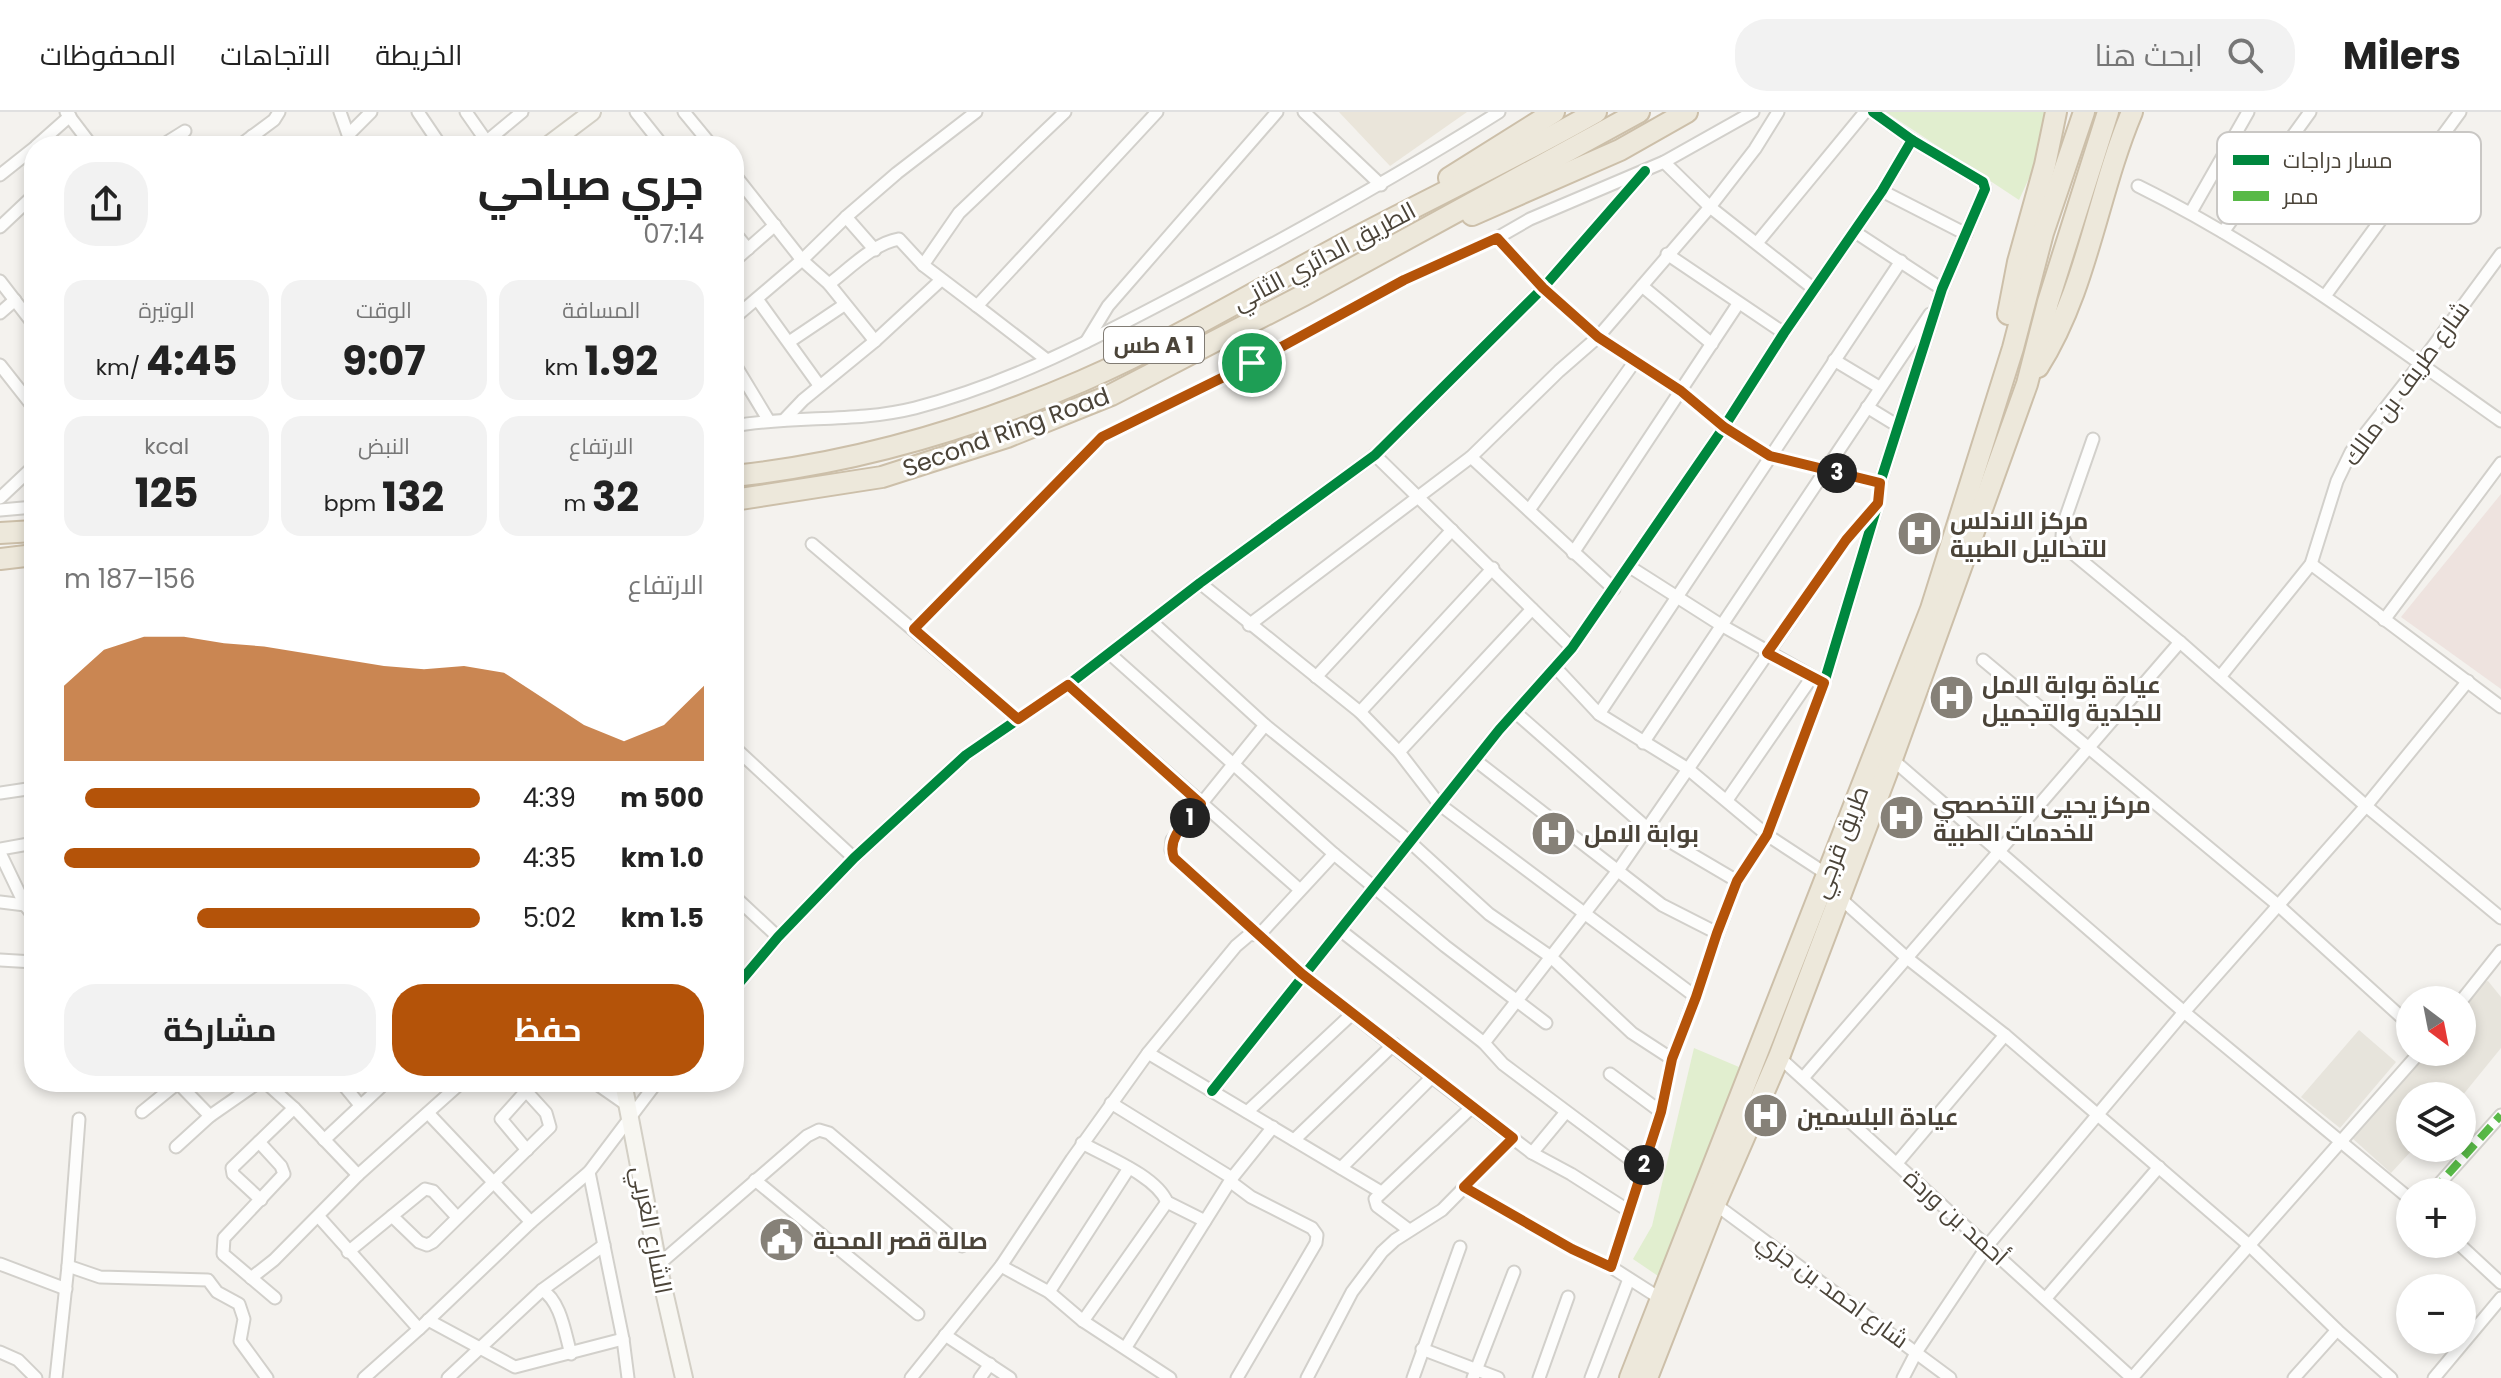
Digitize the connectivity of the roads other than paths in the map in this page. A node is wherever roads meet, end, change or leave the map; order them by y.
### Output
1 (279, 112) edge
2 (340, 112) edge
3 (371, 112) edge
4 (418, 112) edge
5 (466, 112) edge
6 (522, 112) edge
7 (592, 112) edge
8 (636, 112) edge
9 (684, 112) edge
10 (976, 112) edge
11 (1065, 112) edge
12 (1157, 112) edge
13 (1277, 112) edge
14 (1304, 112) edge
15 (1499, 112) edge
16 (1554, 112) edge
17 (1596, 112) edge
18 (1639, 112) edge
19 (1687, 112) edge
20 (1753, 112) edge
21 (1778, 112) edge
22 (1865, 112) edge
23 (1873, 112) edge
24 (2056, 112) edge
25 (2084, 112) edge
26 (2108, 112) edge
27 (2132, 112) edge
28 (2248, 112) edge
29 (2310, 112) edge
30 (2460, 112) edge
31 (68, 114) edge
32 (185, 131) dead end
33 (2237, 132) edge
34 (2296, 132) edge
35 (2445, 132) edge
36 (46, 136) edge
37 (84, 136) edge
38 (177, 136) edge
39 (260, 136) edge
40 (349, 136) edge
41 (354, 136) edge
42 (434, 136) edge
43 (480, 136) edge
44 (494, 136) edge
45 (560, 136) edge
46 (655, 136) edge
47 (704, 136) edge
48 (1912, 140) junction
49 (1552, 149) junction
50 (24, 156) edge
51 (1664, 162) junction
52 (2217, 166) edge
53 (1645, 171) junction
54 (0, 175) edge
55 (1381, 185) junction
56 (744, 186) edge
57 (2138, 186) dead end
58 (1882, 191) junction
59 (24, 204) edge
60 (1710, 207) junction
61 (2191, 212) junction
62 (846, 217) junction
63 (2229, 224) edge
64 (2378, 224) edge
65 (775, 225) junction
66 (0, 227) edge
67 (1855, 232) junction
68 (2223, 232) junction
69 (1966, 234) junction
70 (1356, 237) junction
71 (1497, 238) junction
72 (1757, 243) junction
73 (744, 244) edge
74 (748, 249) junction
75 (875, 250) junction
76 (744, 252) edge
77 (1667, 254) junction
78 (2501, 254) edge
79 (1369, 259) junction
80 (802, 260) junction
81 (1901, 261) junction
82 (923, 265) junction
83 (941, 280) junction
84 (0, 281) edge
85 (829, 284) junction
86 (1642, 286) junction
87 (1543, 288) junction
88 (1814, 289) junction
89 (1942, 289) junction
90 (2325, 296) junction
91 (757, 299) junction
92 (15, 300) junction
93 (1937, 303) junction
94 (1738, 304) junction
95 (844, 305) junction
96 (977, 306) junction
97 (744, 310) edge
98 (24, 312) edge
99 (0, 313) edge
100 (1784, 333) junction
101 (1598, 337) junction
102 (875, 341) junction
103 (789, 342) junction
104 (1085, 343) junction
105 (1712, 344) junction
106 (1047, 360) junction
107 (1834, 360) junction
108 (1635, 361) junction
109 (2420, 364) junction
110 (0, 365) edge
111 (744, 380) edge
112 (2027, 384) junction
113 (819, 385) junction
114 (1879, 387) junction
115 (2000, 389) junction
116 (1681, 391) junction
117 (24, 395) edge
118 (1867, 407) junction
119 (784, 420) junction
120 (769, 421) junction
121 (2501, 421) edge
122 (744, 425) edge
123 (1898, 426) junction
124 (1724, 427) junction
125 (2093, 439) dead end
126 (1375, 455) junction
127 (1770, 456) junction
128 (1471, 457) junction
129 (2501, 463) edge
130 (1825, 470) junction
131 (24, 475) edge
132 (744, 475) edge
133 (1880, 483) junction
134 (0, 498) edge
135 (744, 498) edge
136 (1419, 499) junction
137 (1878, 503) junction
138 (24, 508) edge
139 (0, 510) edge
140 (1529, 510) junction
141 (1452, 530) junction
142 (24, 532) edge
143 (0, 533) edge
144 (812, 544) dead end
145 (1573, 553) junction
146 (24, 556) edge
147 (0, 559) edge
148 (2311, 564) junction
149 (1630, 567) junction
150 (1493, 568) junction
151 (1200, 583) junction
152 (1614, 589) junction
153 (1679, 597) junction
154 (1532, 609) junction
155 (2384, 620) junction
156 (1151, 621) junction
157 (1249, 625) junction
158 (1721, 625) junction
159 (914, 629) junction
160 (2180, 642) junction
161 (1572, 648) junction
162 (1767, 653) junction
163 (1110, 654) junction
164 (1983, 660) dead end
165 (1556, 668) junction
166 (1316, 677) junction
167 (1812, 677) junction
168 (2220, 677) junction
169 (2468, 681) junction
170 (1824, 683) junction
171 (1068, 685) junction
172 (2501, 707) edge
173 (1360, 712) junction
174 (1515, 712) junction
175 (1599, 714) junction
176 (1018, 719) junction
177 (1265, 725) junction
178 (1643, 743) junction
179 (2088, 749) junction
180 (1399, 752) junction
181 (744, 756) edge
182 (1892, 759) junction
183 (1475, 760) junction
184 (1234, 766) junction
185 (1688, 769) junction
186 (24, 789) edge
187 (0, 793) edge
188 (1727, 800) junction
189 (1201, 804) junction
190 (1439, 804) junction
191 (2366, 806) junction
192 (1647, 828) junction
193 (1767, 835) junction
194 (1410, 842) junction
195 (24, 845) edge
196 (0, 851) edge
197 (1999, 851) junction
198 (1334, 854) junction
199 (854, 858) junction
200 (1619, 869) junction
201 (1828, 875) junction
202 (1737, 881) junction
203 (1375, 886) junction
204 (1299, 889) junction
205 (24, 895) edge
206 (1840, 898) junction
207 (0, 902) edge
208 (24, 904) edge
209 (744, 906) edge
210 (2279, 906) junction
211 (1586, 914) junction
212 (2501, 918) edge
213 (1340, 930) junction
214 (1717, 933) junction
215 (1260, 934) junction
216 (778, 937) junction
217 (2501, 951) edge
218 (1551, 957) junction
219 (1907, 958) junction
220 (0, 960) edge
221 (24, 961) edge
222 (1302, 974) junction
223 (744, 977) edge
224 (2473, 986) edge
225 (1696, 997) junction
226 (1517, 1001) junction
227 (2184, 1012) junction
228 (2396, 1012) edge
229 (1353, 1013) junction
230 (1546, 1023) dead end
231 (2005, 1035) junction
232 (1484, 1043) junction
233 (1394, 1044) junction
234 (1148, 1053) junction
235 (1779, 1057) junction
236 (1672, 1059) junction
237 (2408, 1066) edge
238 (1610, 1074) dead end
239 (1432, 1077) junction
240 (1803, 1078) junction
241 (1212, 1091) junction
242 (166, 1092) edge
243 (187, 1092) edge
244 (245, 1092) edge
245 (276, 1092) edge
246 (349, 1092) edge
247 (375, 1092) edge
248 (451, 1092) edge
249 (525, 1092) edge
250 (534, 1092) edge
251 (606, 1092) edge
252 (625, 1092) edge
253 (647, 1092) edge
254 (1111, 1103) junction
255 (360, 1105) junction
256 (1472, 1107) junction
257 (294, 1108) junction
258 (629, 1111) junction
259 (142, 1112) dead end
260 (1247, 1112) junction
261 (1566, 1112) junction
262 (1661, 1112) junction
263 (428, 1113) junction
264 (2097, 1115) junction
265 (2501, 1115) edge
266 (210, 1116) junction
267 (79, 1119) dead end
268 (1273, 1127) junction
269 (1513, 1138) junction
270 (324, 1140) junction
271 (1294, 1140) junction
272 (2342, 1140) junction
273 (259, 1142) junction
274 (1082, 1143) junction
275 (176, 1147) dead end
276 (527, 1150) junction
277 (1532, 1153) junction
278 (1897, 1163) junction
279 (2159, 1167) junction
280 (1129, 1168) junction
281 (1341, 1168) junction
282 (1643, 1169) junction
283 (589, 1172) junction
284 (358, 1175) junction
285 (2445, 1178) edge
286 (755, 1180) junction
287 (1231, 1180) junction
288 (494, 1182) junction
289 (1464, 1187) junction
290 (2396, 1187) edge
291 (1381, 1192) junction
292 (261, 1200) junction
293 (1167, 1202) junction
294 (1715, 1204) junction
295 (1629, 1211) junction
296 (392, 1216) junction
297 (319, 1217) junction
298 (457, 1217) junction
299 (1205, 1221) junction
300 (531, 1222) junction
301 (1409, 1230) junction
302 (604, 1245) junction
303 (1988, 1245) junction
304 (962, 1246) dead end
305 (2250, 1246) junction
306 (1460, 1247) dead end
307 (348, 1252) junction
308 (2474, 1258) edge
309 (0, 1264) edge
310 (658, 1265) junction
311 (68, 1266) junction
312 (1001, 1266) junction
313 (1611, 1267) junction
314 (1514, 1272) dead end
315 (251, 1278) junction
316 (1629, 1279) junction
317 (2501, 1283) edge
318 (66, 1289) junction
319 (542, 1290) junction
320 (1049, 1292) junction
321 (1568, 1297) dead end
322 (275, 1298) dead end
323 (2046, 1298) junction
324 (2501, 1298) edge
325 (1661, 1299) junction
326 (918, 1314) dead end
327 (1083, 1321) junction
328 (424, 1325) junction
329 (2337, 1330) junction
330 (945, 1335) junction
331 (623, 1339) junction
332 (1126, 1347) junction
333 (1422, 1349) junction
334 (480, 1350) junction
335 (1917, 1351) junction
336 (0, 1352) edge
337 (571, 1354) junction
338 (990, 1364) junction
339 (516, 1373) edge
340 (1474, 1374) edge
341 (36, 1378) edge
342 (56, 1378) edge
343 (267, 1378) edge
344 (364, 1378) edge
345 (448, 1378) edge
346 (628, 1378) edge
347 (684, 1378) edge
348 (911, 1378) edge
349 (980, 1378) edge
350 (1010, 1378) edge
351 (1170, 1378) edge
352 (1237, 1378) edge
353 (1307, 1378) edge
354 (1413, 1378) edge
355 (1498, 1378) edge
356 (1539, 1378) edge
357 (1591, 1378) edge
358 (1630, 1378) edge
359 (1647, 1378) edge
360 (1903, 1378) edge
361 (1950, 1378) edge
362 (2132, 1378) edge
363 (2294, 1378) edge
364 (2391, 1378) edge
365 (2434, 1378) edge

1 - 39 street
2 - 40 street
3 - 41 street
4 - 42 street
5 - 43 street
6 - 44 street
7 - 45 street
8 - 46 street
9 - 47 street
10 - 62 street
11 - 82 street
12 - 96 street
13 - 104 street
14 - 55 street
15 - 55 street
16 - 70 highway
17 - 49 highway, Second Ring Road
18 - 49 highway
19 - 79 highway
20 - 51 street
21 - 60 street
22 - 72 street
23 - 48 street
24 - 115 highway
25 - 115 highway, طريق قرجي
26 - 112 highway, طريق قرجي
27 - 112 highway
28 - 33 street
29 - 34 street
30 - 35 street
31 - 36 street
31 - 37 street
32 - 38 street
48 - 58 street
48 - 69 street
49 - 70 highway, الطريق الدائري الثاني / طس A 1
49 - 79 highway, Second Ring Road / طس A 1
50 - 54 street
51 - 53 street
51 - 60 street
52 - 61 street
53 - 71 street
53 - 87 street
55 - 104 street
56 - 65 street
57 - 61 street
58 - 67 street
58 - 69 street
59 - 66 street
60 - 72 street
60 - 77 street
61 - 68 street
62 - 75 street
62 - 80 street
63 - 68 street
64 - 90 street
65 - 74 street
65 - 80 street
67 - 81 street
67 - 88 street
68 - 90 street
69 - 89 street
70 - 132 highway, الطريق الدائري الثاني / طس A 1
71 - 87 street
71 - 159 street
72 - 88 street
73 - 74 street
74 - 76 street
75 - 82 street
75 - 85 street
77 - 86 street
77 - 94 street
78 - 109 street, شارع طريف بن مالك
79 - 135 highway, Second Ring Road / طس A 1
80 - 85 street
80 - 91 street
81 - 89 street
81 - 107 street
82 - 83 street
83 - 96 street
83 - 102 street
84 - 92 street
85 - 95 street
86 - 101 street
86 - 105 street
87 - 101 street
87 - 126 street
88 - 100 street
89 - 93 street
90 - 109 street
91 - 97 street
91 - 103 street
92 - 98 street
92 - 99 street
93 - 114 street
93 - 123 street
94 - 100 street
94 - 105 street
95 - 102 street
95 - 103 street
96 - 106 street
100 - 124 street
101 - 108 street
101 - 128 street
102 - 113 street
103 - 113 street
104 - 106 street
105 - 116 street
106 - 119 street
107 - 114 street
107 - 127 street
108 - 116 street
108 - 140 street
109 - 121 street
109 - 148 street, شارع طريف بن مالك
110 - 117 street
111 - 120 street
112 - 182 highway, طريق قرجي
113 - 119 street
114 - 118 street
115 - 201 highway, طريق قرجي
116 - 124 street
116 - 145 street
118 - 123 street
118 - 130 street
119 - 120 street
120 - 122 street
123 - 133 street
124 - 127 street
124 - 149 street
125 - 160 street
126 - 136 street
126 - 151 street
127 - 130 street
127 - 153 street
128 - 136 street
128 - 140 street
129 - 155 street
130 - 133 street
130 - 158 street
131 - 134 street
133 - 137 street
136 - 141 street
136 - 157 street
137 - 162 street
137 - 170 street
138 - 139 street
140 - 145 street
141 - 150 street
141 - 166 street
142 - 143 highway
144 - 159 street
145 - 152 street
146 - 147 highway
148 - 155 street
148 - 168 street, شارع طريف بن مالك
149 - 152 street
149 - 153 street
150 - 154 street
150 - 173 street
151 - 156 street
151 - 157 street
152 - 161 street
153 - 158 street
153 - 175 street
154 - 161 street
154 - 180 street
155 - 169 street
156 - 163 street
156 - 177 street
157 - 166 street
158 - 162 street
158 - 178 street
159 - 176 street
160 - 168 street
160 - 179 street
161 - 165 street
162 - 167 street
162 - 185 street
163 - 171 street
163 - 184 street
164 - 179 street
165 - 174 street
165 - 175 street
166 - 173 street
167 - 170 street
167 - 188 street
168 - 191 street
169 - 172 street
169 - 191 street
170 - 193 street
171 - 176 street
171 - 189 street
173 - 180 street
174 - 183 street
174 - 192 street
175 - 178 street
176 - 199 street
177 - 184 street
177 - 194 street
178 - 185 street
179 - 197 street
179 - 210 street
180 - 190 street
181 - 199 street
182 - 197 street
182 - 206 highway, طريق قرجي
183 - 190 street
183 - 200 street
184 - 189 street
184 - 198 street
185 - 188 street
185 - 192 street
186 - 187 street
188 - 193 street
189 - 204 street
189 - 215 street
190 - 194 street
190 - 211 street
191 - 210 street
191 - 212 street
192 - 200 street
192 - 202 street
193 - 201 street
193 - 202 street
194 - 203 street
194 - 218 street
195 - 196 street
196 - 205 street
197 - 219 street
197 - 227 street
198 - 203 street
198 - 204 street
199 - 216 street
200 - 211 street
200 - 214 street
201 - 325 highway, طريق قرجي
202 - 214 street
203 - 213 street
203 - 226 street
204 - 215 street
206 - 219 street
206 - 235 highway, طريق قرجي
207 - 208 street
209 - 216 street
210 - 227 street
210 - 228 street
211 - 218 street
211 - 225 street
213 - 222 street
213 - 232 street
214 - 225 street
215 - 222 street
215 - 234 street
216 - 223 street
217 - 224 street
218 - 226 street
218 - 236 street
219 - 231 street
219 - 240 street
220 - 221 street
222 - 229 street
222 - 241 street
225 - 236 street
226 - 230 street
226 - 232 street
227 - 264 street
227 - 272 street
229 - 233 street
229 - 260 street
231 - 264 street
231 - 278 street
232 - 261 street
233 - 239 street
233 - 271 street
234 - 241 street
234 - 254 street
235 - 240 street, أحمد بن وردة
235 - 294 highway, طريق قرجي
236 - 262 street
237 - 272 street
238 - 262 street
239 - 256 street
239 - 281 street
240 - 278 street, أحمد بن وردة
241 - 260 street
242 - 259 street
243 - 266 street
244 - 266 street
245 - 257 street
246 - 255 street
247 - 255 street
248 - 263 street
249 - 276 street
250 - 276 street
251 - 258 street
252 - 258 street, الشارع الغربي
253 - 258 street
254 - 274 street
254 - 287 street
255 - 270 street
256 - 269 street
256 - 291 street
257 - 270 street
257 - 273 street
258 - 283 street
258 - 310 street, الشارع الغربي
260 - 268 street
261 - 277 street
261 - 282 street
262 - 282 street
263 - 284 street
263 - 288 street
264 - 279 street
264 - 303 street
265 - 285 street
266 - 275 street
267 - 311 street
268 - 271 street
268 - 287 street
269 - 277 street
269 - 289 street
270 - 284 street
271 - 281 street
272 - 290 street
272 - 305 street
273 - 292 street
273 - 292 street
274 - 280 street
274 - 312 street
276 - 288 street
277 - 295 street
278 - 303 street, أحمد بن وردة
279 - 305 street
279 - 323 street
280 - 293 street
280 - 320 street
281 - 291 street
282 - 295 street
283 - 300 street
283 - 302 street
284 - 297 street
286 - 304 street
286 - 310 street
286 - 326 street
287 - 299 street
287 - 352 street
288 - 298 street
288 - 300 street
289 - 301 street
289 - 313 street
291 - 301 street
292 - 315 street
293 - 299 street
293 - 327 street
294 - 335 street, شارع احمد بن جزي
294 - 359 highway, طريق قرجي
295 - 313 street
296 - 298 street
296 - 298 street
296 - 307 street
297 - 307 street
297 - 315 street
299 - 332 street
300 - 328 street
301 - 353 street
302 - 319 street
302 - 331 street
303 - 323 street, أحمد بن وردة
303 - 335 street
305 - 329 street
305 - 362 street
306 - 333 street
307 - 328 street
308 - 317 street
309 - 318 street
310 - 347 street, الشارع الغربي
311 - 318 street
311 - 343 street
312 - 320 street
312 - 330 street
313 - 316 street
314 - 340 street
315 - 322 street
316 - 325 street
316 - 357 street
318 - 342 street
319 - 334 street
319 - 337 street
320 - 327 street
321 - 356 street
323 - 362 street, أحمد بن وردة
324 - 365 street
325 - 358 highway, طريق قرجي
327 - 332 street
328 - 334 street
328 - 344 street
329 - 363 street
329 - 364 street
330 - 338 street
330 - 348 street
331 - 337 street
331 - 346 street
332 - 351 street
333 - 340 street
333 - 354 street
334 - 339 street
334 - 345 street
335 - 360 street
335 - 361 street, شارع احمد بن جزي
336 - 341 street
337 - 339 street
338 - 349 street
338 - 350 street
340 - 355 street

